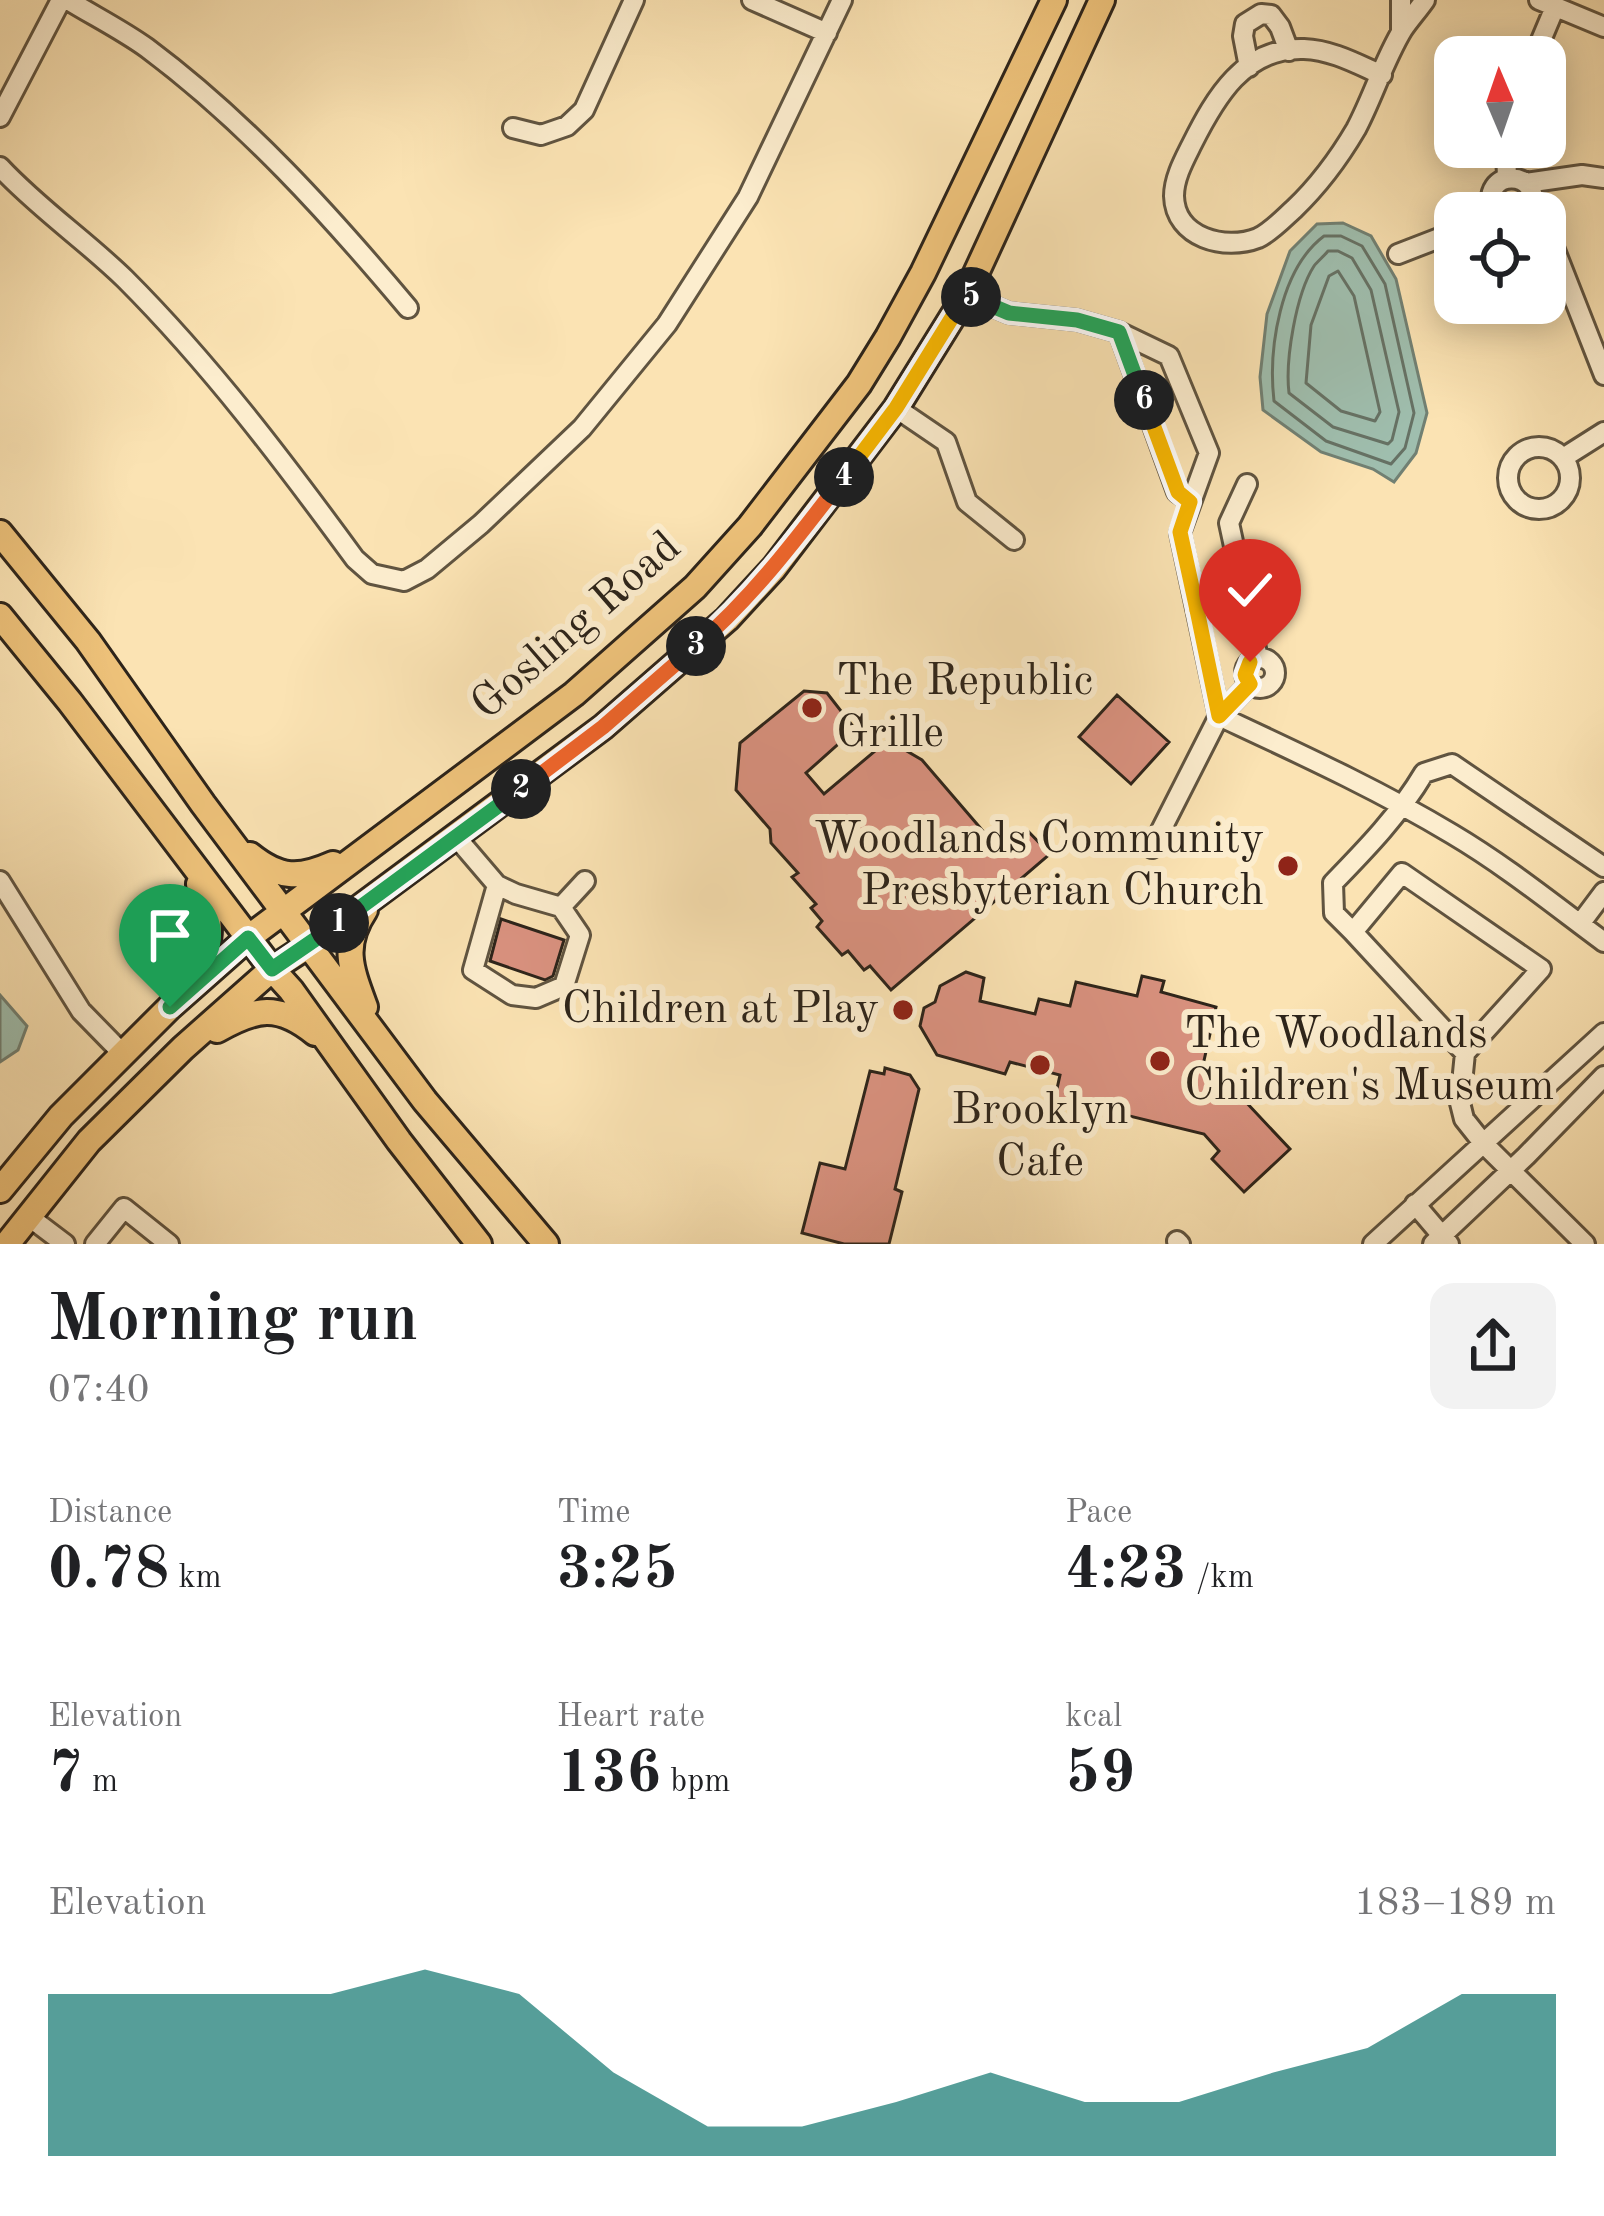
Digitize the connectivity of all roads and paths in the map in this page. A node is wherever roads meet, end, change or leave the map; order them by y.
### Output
1 (65, 0) edge
2 (634, 0) edge
3 (752, 0) edge
4 (842, 0) edge
5 (1054, 0) edge
6 (1102, 0) edge
7 (1401, 0) edge
8 (1425, 0) edge
9 (1547, 4) edge
10 (1604, 27) edge
11 (1401, 32) junction
12 (827, 33) junction
13 (1539, 36) edge
14 (1289, 51) junction
15 (1249, 67) junction
16 (1382, 76) junction
17 (0, 116) edge
18 (513, 128) dead end
19 (0, 167) edge
20 (1512, 168) edge
21 (1604, 178) edge
22 (1516, 181) junction
23 (1491, 192) edge
24 (1528, 192) edge
25 (1434, 240) edge
26 (1398, 254) dead end
27 (1566, 277) edge
28 (966, 295) junction
29 (408, 308) dead end
30 (1119, 332) junction
31 (1604, 375) edge
32 (896, 408) junction
33 (1604, 432) edge
34 (1563, 458) dead end
35 (1247, 484) dead end
36 (1190, 502) junction
37 (0, 532) edge
38 (1014, 540) dead end
39 (0, 616) edge
40 (1219, 716) junction
41 (494, 756) junction
42 (518, 792) junction
43 (1404, 806) junction
44 (456, 837) junction
45 (229, 838) junction
46 (374, 845) junction
47 (1370, 846) junction
48 (1152, 848) dead end
49 (185, 855) junction
50 (1604, 867) edge
51 (1402, 873) junction
52 (0, 880) edge
53 (585, 881) dead end
54 (497, 885) junction
55 (390, 886) junction
56 (1604, 892) edge
57 (561, 907) junction
58 (285, 912) junction
59 (1580, 924) junction
60 (1353, 932) junction
61 (248, 938) junction
62 (1604, 942) edge
63 (310, 945) junction
64 (272, 969) junction
65 (170, 1007) junction
66 (374, 1032) junction
67 (1604, 1033) edge
68 (332, 1047) junction
69 (183, 1048) junction
70 (1465, 1053) junction
71 (123, 1054) junction
72 (1604, 1076) edge
73 (1483, 1143) junction
74 (1511, 1170) junction
75 (0, 1190) edge
76 (1414, 1204) junction
77 (28, 1216) junction
78 (161, 1242) edge
79 (1441, 1242) edge
80 (7, 1244) edge
81 (64, 1244) edge
82 (95, 1244) edge
83 (479, 1244) edge
84 (546, 1244) edge
85 (1373, 1244) edge
86 (1585, 1244) edge

1 - 17 street
1 - 29 street
2 - 18 street
3 - 12 street
4 - 12 street
5 - 41 main road, Gosling Road
6 - 28 main road, Gosling Road
7 - 11 street
8 - 11 street
9 - 10 street
9 - 13 street
11 - 16 street
12 - 19 street
14 - 15 street
14 - 15 street
14 - 16 street
15 - 16 street
20 - 22 street
21 - 22 street
22 - 23 street
22 - 24 street
25 - 26 street
27 - 31 street
28 - 30 street
28 - 32 main road, Gosling Road
30 - 36 street
30 - 36 street
32 - 38 street
32 - 42 main road, Gosling Road
33 - 34 street
35 - 40 street
36 - 40 street
37 - 45 main road
39 - 49 main road
40 - 43 street
40 - 48 street
41 - 42 main road
41 - 46 main road, Gosling Road
42 - 44 main road, Gosling Road
43 - 47 street
43 - 50 street
43 - 59 street
44 - 54 street
44 - 55 main road, Gosling Road
45 - 46 main road
45 - 58 main road
46 - 58 main road, Gosling Road
47 - 51 street
47 - 60 street
49 - 61 main road
49 - 65 main road
51 - 60 street
51 - 70 street
52 - 71 street
53 - 57 street
54 - 57 street
54 - 57 street
55 - 63 main road, Gosling Road
55 - 66 main road
56 - 59 street
58 - 61 main road, Gosling Road
58 - 63 main road
59 - 62 street
60 - 70 street
61 - 64 main road
61 - 65 main road, Gosling Road
63 - 64 main road, Gosling Road
63 - 66 main road
64 - 68 main road
64 - 69 main road, Gosling Road
65 - 71 main road, Gosling Road
66 - 84 main road
67 - 73 street
68 - 69 main road
68 - 83 main road
69 - 77 main road, Gosling Road
70 - 73 street
71 - 75 main road, Gosling Road
72 - 74 street
73 - 74 street
73 - 76 street
74 - 79 street
74 - 86 street
76 - 79 street
76 - 85 street
77 - 80 main road, Gosling Road
77 - 81 street
78 - 82 street

